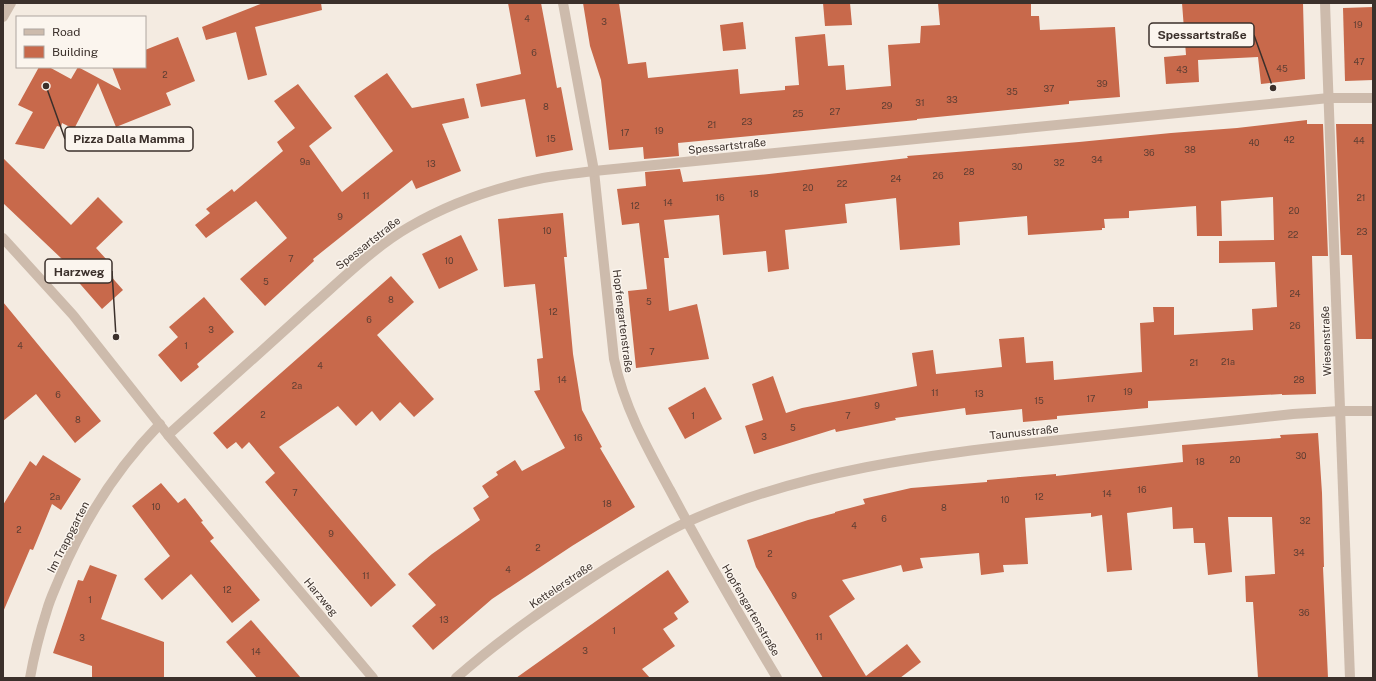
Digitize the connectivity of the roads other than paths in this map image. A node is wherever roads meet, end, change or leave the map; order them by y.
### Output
1 (11, 3) edge
2 (563, 3) edge
3 (1325, 3) edge
4 (3, 17) edge
5 (1329, 98) junction
6 (1373, 98) edge
7 (594, 171) junction
8 (3, 238) edge
9 (1340, 411) junction
10 (1373, 411) edge
11 (160, 424) junction
12 (168, 435) junction
13 (687, 522) junction
14 (30, 678) edge
15 (373, 678) edge
16 (456, 678) edge
17 (777, 678) edge
18 (1350, 678) edge

1 - 4 street
2 - 7 street, Hopfengartenstraße
3 - 5 street, Wiesenstraße
5 - 6 street, Spessartstraße
5 - 7 street, Spessartstraße
5 - 9 street, Wiesenstraße
7 - 12 street, Spessartstraße
7 - 13 street, Hopfengartenstraße
8 - 11 street, Harzweg
9 - 10 street, Taunusstraße
9 - 13 street, Taunusstraße
9 - 18 street, Wiesenstraße
11 - 12 street, Harzweg
11 - 14 street, Im Trappgarten
12 - 15 street, Harzweg
13 - 16 street, Kettelerstraße
13 - 17 street, Hopfengartenstraße

